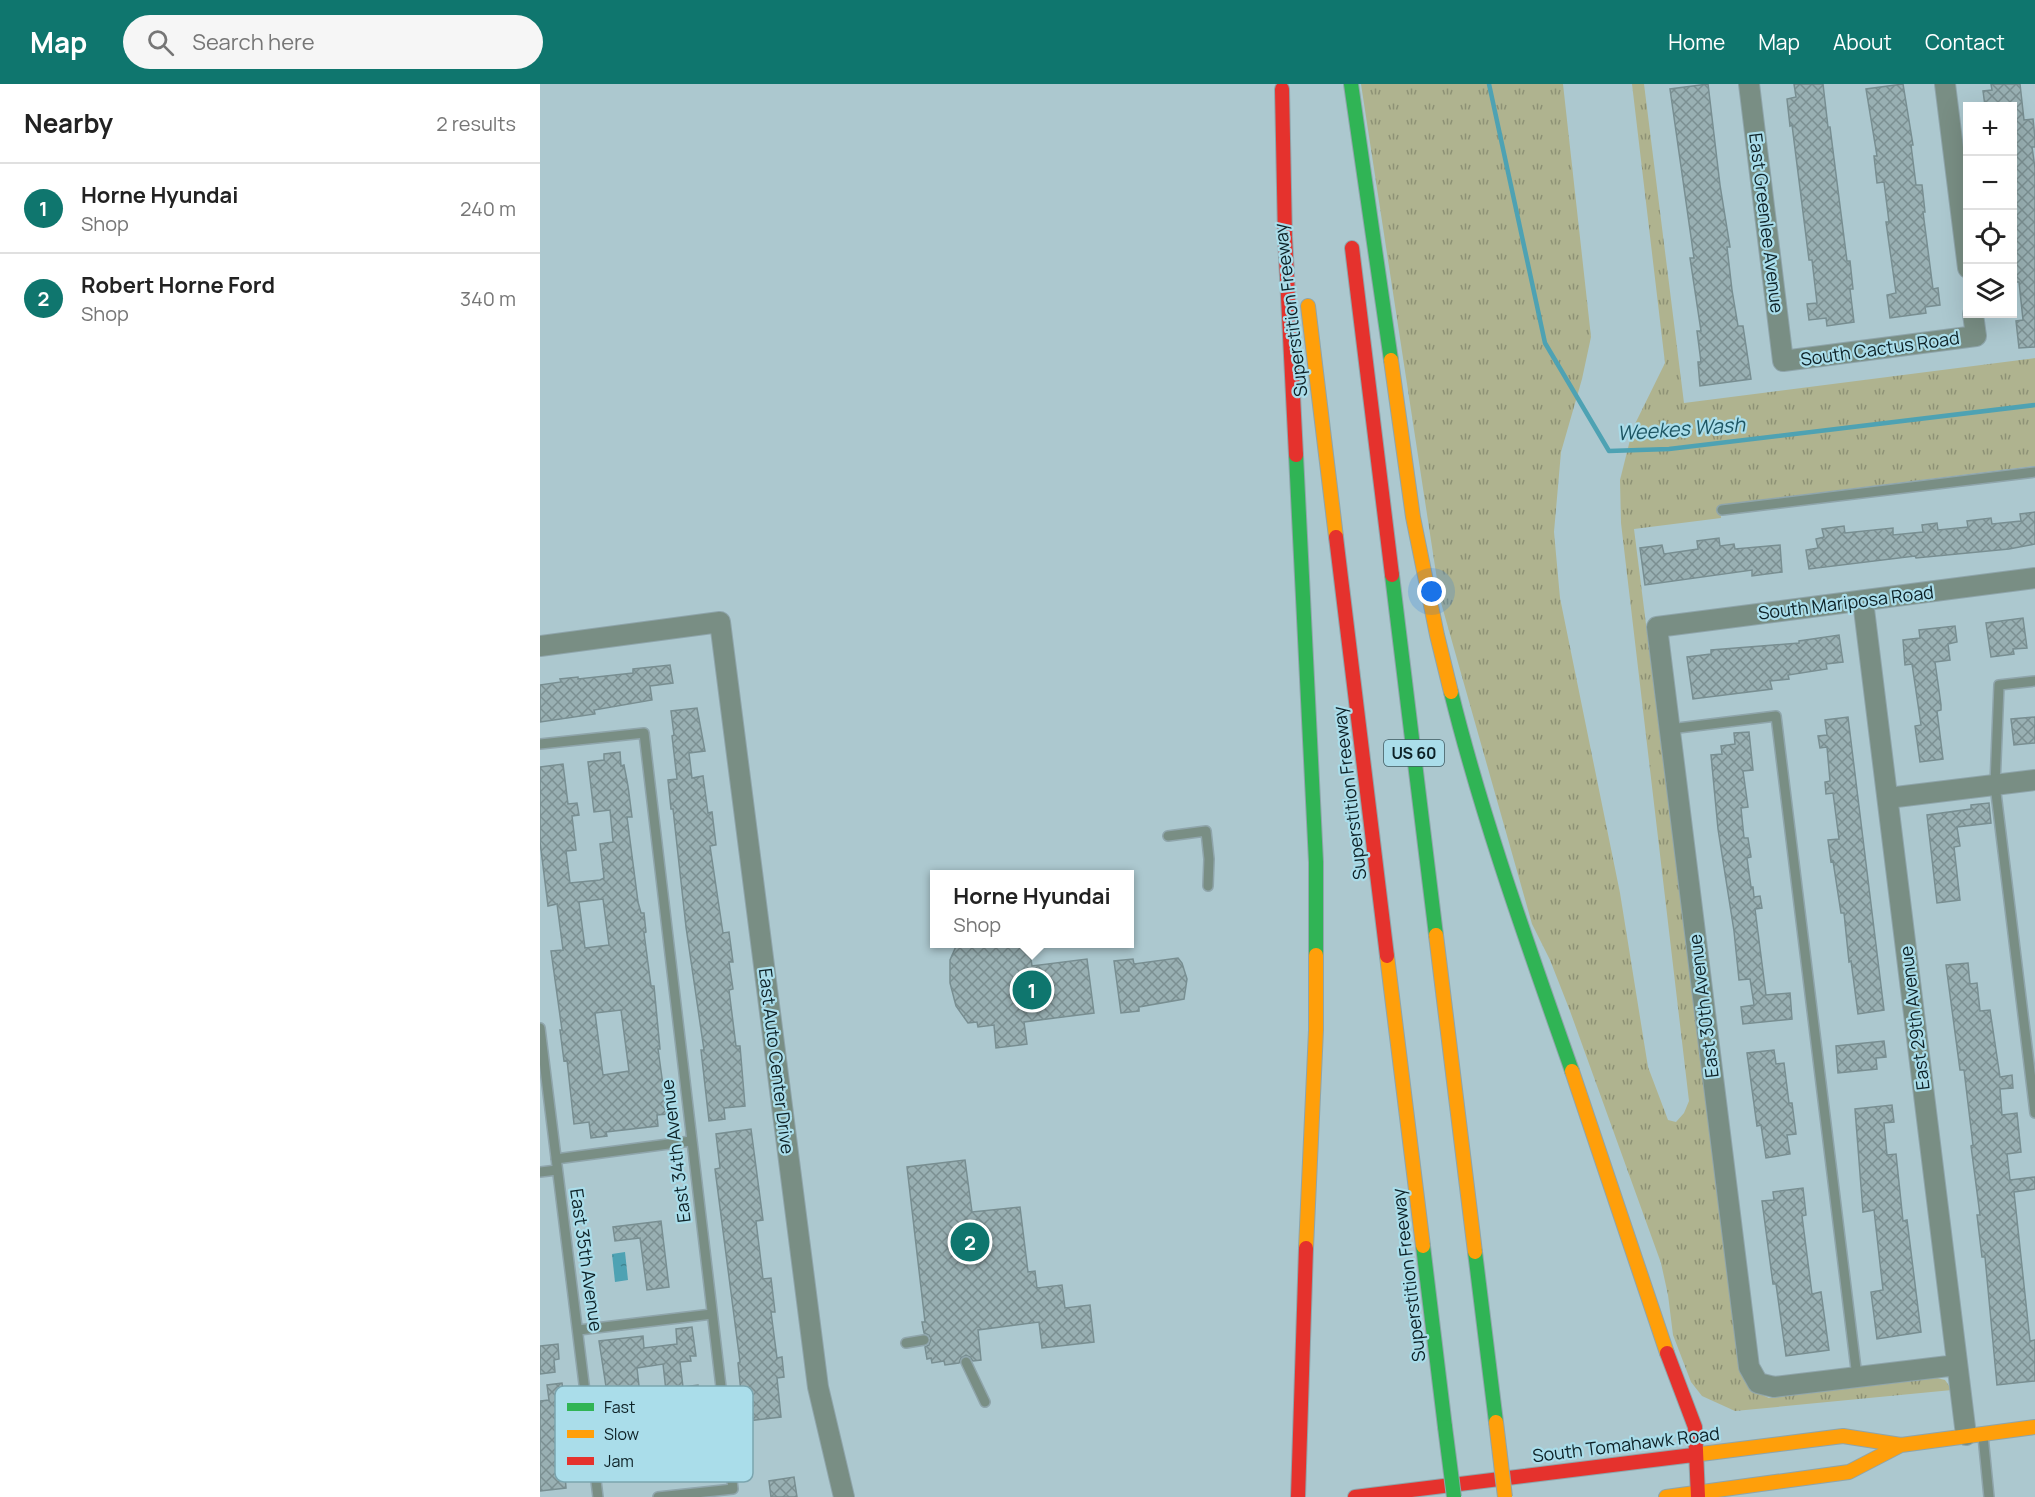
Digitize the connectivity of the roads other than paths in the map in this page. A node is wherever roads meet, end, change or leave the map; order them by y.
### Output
1 (1351, 84) edge
2 (1749, 84) edge
3 (1945, 84) edge
4 (1281, 87) edge
5 (1299, 231) dead end
6 (1351, 238) dead end
7 (1968, 264) edge
8 (1306, 291) dead end
9 (1974, 318) edge
10 (1783, 361) joint
11 (2035, 471) edge
12 (1722, 510) dead end
13 (2035, 578) edge
14 (1863, 601) junction
15 (1657, 627) joint
16 (540, 646) edge
17 (2035, 681) edge
18 (1670, 729) junction
19 (540, 744) edge
20 (2035, 780) edge
21 (1995, 785) junction
22 (1888, 798) junction
23 (1168, 836) dead end
24 (1208, 886) dead end
25 (540, 1028) edge
26 (2035, 1113) edge
27 (691, 1141) junction
28 (555, 1159) junction
29 (557, 1170) junction
30 (540, 1172) edge
31 (712, 1314) junction
32 (579, 1330) junction
33 (924, 1340) dead end
34 (906, 1343) dead end
35 (966, 1362) dead end
36 (1957, 1365) junction
37 (1857, 1377) junction
38 (585, 1386) edge
39 (721, 1386) edge
40 (985, 1402) dead end
41 (2035, 1427) edge
42 (1974, 1434) junction
43 (1901, 1445) junction
44 (1696, 1455) junction
45 (596, 1482) edge
46 (733, 1482) edge
47 (1698, 1495) edge
48 (598, 1497) edge
49 (658, 1497) edge
50 (844, 1497) edge
51 (1298, 1497) edge
52 (1355, 1497) edge
53 (1454, 1497) edge
54 (1505, 1497) edge
55 (1666, 1497) edge
56 (1989, 1497) edge

1 - 44 main road
2 - 10 street, East Greenlee Avenue
3 - 7 street
4 - 5 main road, Superstition Freeway
4 - 51 main road
6 - 54 main road, US 60, bridge
8 - 53 main road, Superstition Freeway / US 60, bridge
9 - 10 street, South Cactus Road
11 - 12 lane
13 - 14 street, South Mariposa Road
14 - 15 street, South Mariposa Road
14 - 22 street, East 29th Avenue
15 - 18 street, East 30th Avenue
16 - 50 street, East Auto Center Drive
17 - 21 lane
18 - 37 street, East 30th Avenue
18 - 37 lane
19 - 27 lane, East 34th Avenue
20 - 21 street
21 - 22 street
21 - 26 lane
22 - 36 street, East 29th Avenue
23 - 24 lane
25 - 28 lane, East 35th Avenue
27 - 28 lane
27 - 31 lane, East 34th Avenue
28 - 29 lane, East 35th Avenue
29 - 30 lane
29 - 32 lane, East 35th Avenue
31 - 32 lane
31 - 39 lane, East 34th Avenue
32 - 38 lane, East 35th Avenue
33 - 34 lane
35 - 40 lane
36 - 37 street
36 - 42 street, East 29th Avenue
41 - 42 main road, South Tomahawk Road
42 - 43 main road, South Tomahawk Road
42 - 56 lane
43 - 44 main road, South Tomahawk Road
43 - 47 main road, South Tomahawk Road
44 - 47 main road
44 - 52 main road, South Tomahawk Road
45 - 48 lane, East 35th Avenue
46 - 49 lane, East 34th Avenue
47 - 55 main road, South Tomahawk Road

